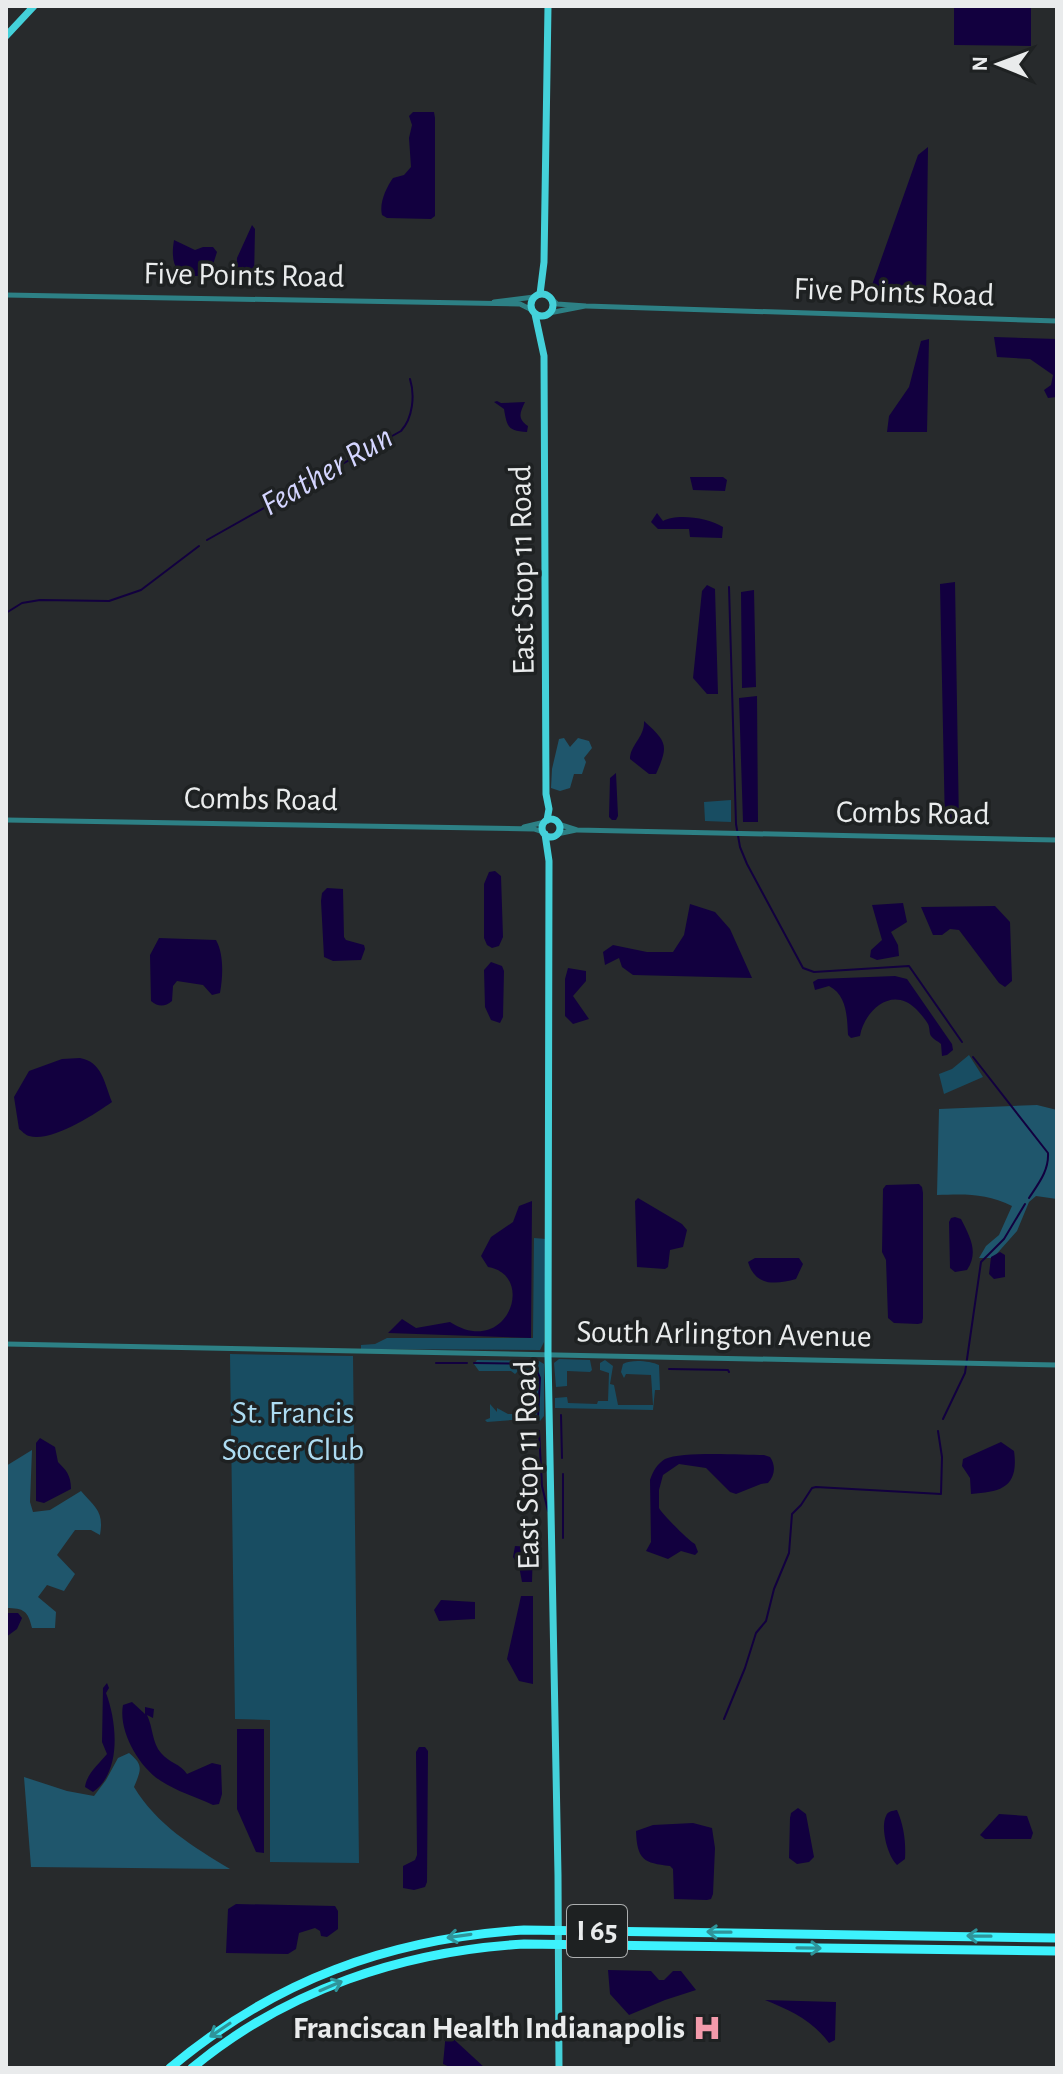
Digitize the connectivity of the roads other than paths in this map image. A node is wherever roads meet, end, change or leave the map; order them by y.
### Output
1 (34, 6) edge
2 (548, 6) edge
3 (6, 36) edge
4 (544, 262) junction
5 (6, 295) edge
6 (537, 295) junction
7 (550, 298) junction
8 (481, 304) junction
9 (586, 306) junction
10 (534, 312) junction
11 (547, 314) junction
12 (1057, 321) edge
13 (544, 356) junction
14 (6, 820) edge
15 (551, 822) junction
16 (516, 828) junction
17 (577, 830) junction
18 (544, 833) junction
19 (556, 835) junction
20 (1057, 840) edge
21 (549, 861) junction
22 (6, 1344) edge
23 (548, 1355) junction
24 (1057, 1365) edge
25 (1057, 1938) edge
26 (1057, 1951) edge
27 (170, 2068) edge
28 (192, 2068) edge
29 (559, 2068) edge

1 - 3 main road
2 - 4 main road
4 - 6 main road
4 - 7 main road
5 - 8 street, Five Points Road
6 - 7 main road
6 - 8 street, Five Points Road
6 - 10 main road
7 - 9 street, Five Points Road
7 - 11 main road
8 - 10 street, Five Points Road
9 - 11 street, Five Points Road
9 - 12 street, Five Points Road
10 - 11 main road
10 - 13 main road, East Stop 11 Road
11 - 13 main road, East Stop 11 Road
13 - 15 main road, East Stop 11 Road
14 - 16 street, Combs Road
15 - 16 street, Combs Road
15 - 17 street, Combs Road
15 - 18 main road, East Stop 11 Road
15 - 19 main road, East Stop 11 Road
16 - 18 street, Combs Road
17 - 19 street, Combs Road
17 - 20 street, Combs Road
18 - 19 main road
18 - 21 main road, East Stop 11 Road
19 - 21 main road, East Stop 11 Road
21 - 23 main road, East Stop 11 Road
22 - 23 street, South Arlington Avenue
23 - 24 street, South Arlington Avenue
23 - 29 main road, East Stop 11 Road
25 -> 27 highway, I 65
28 -> 26 highway, I 65

